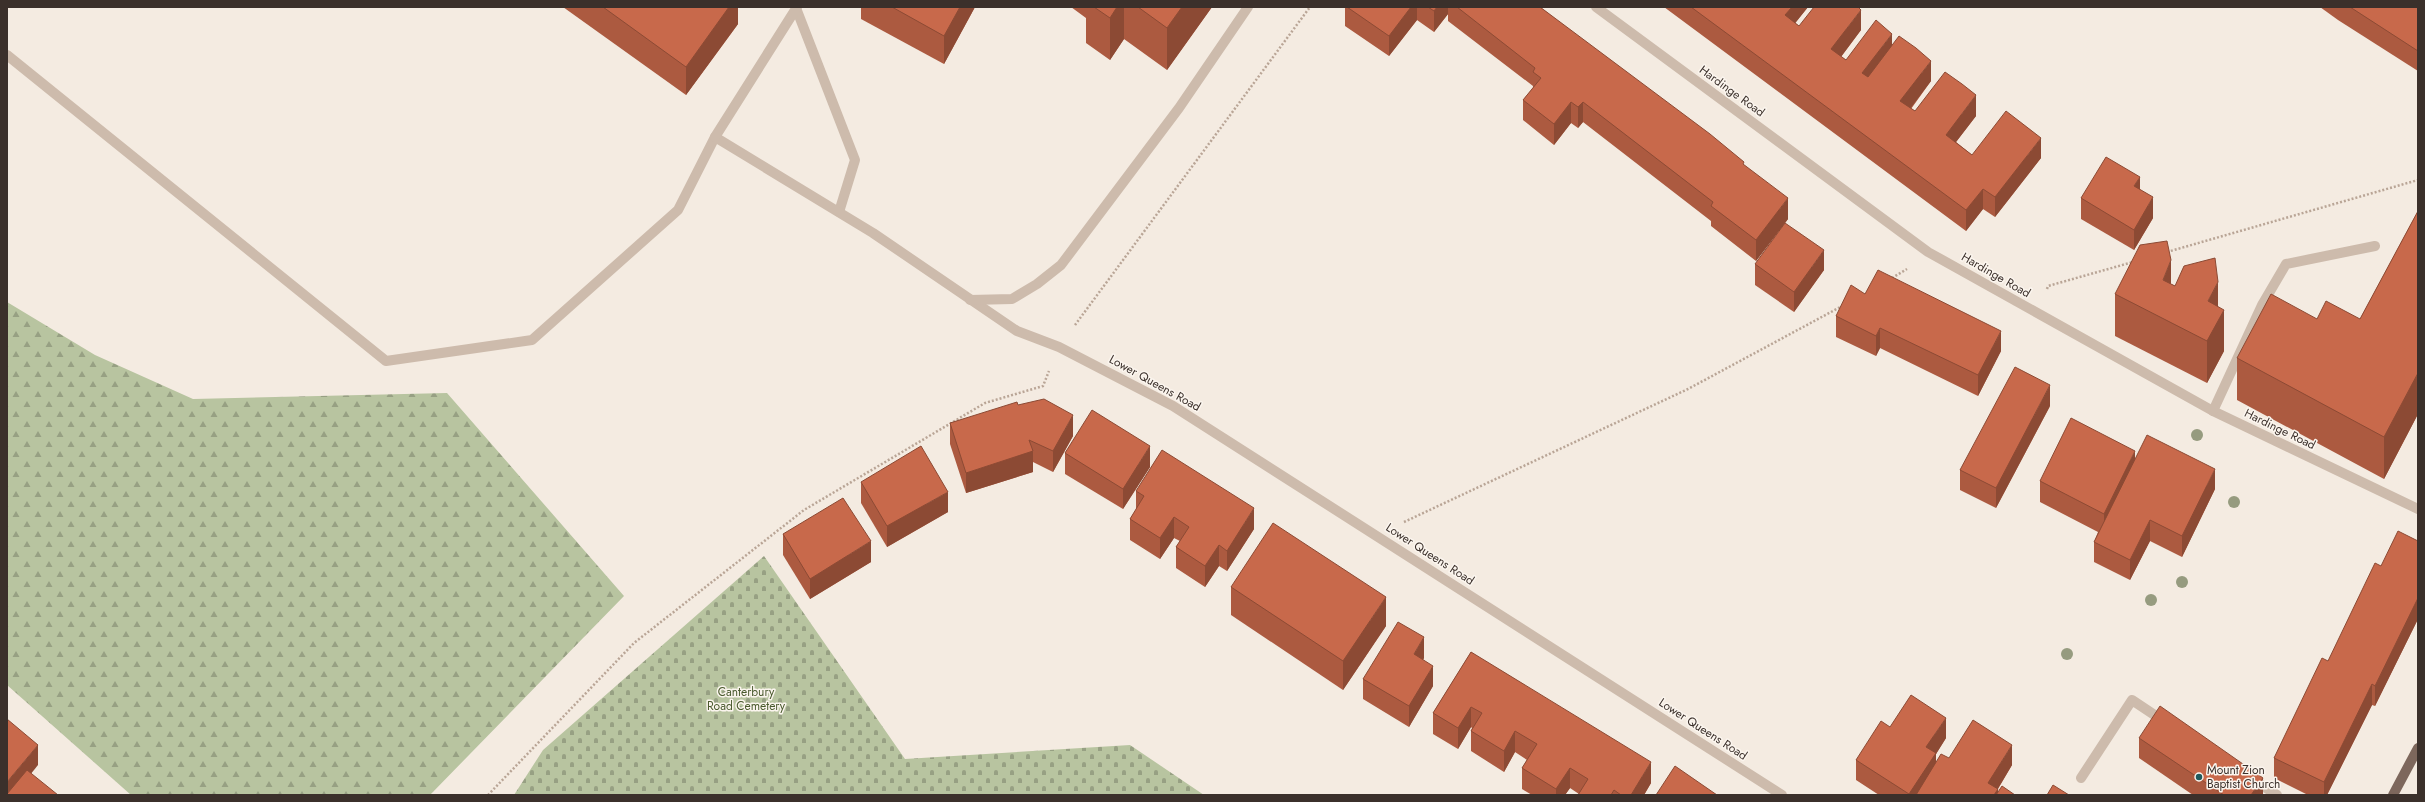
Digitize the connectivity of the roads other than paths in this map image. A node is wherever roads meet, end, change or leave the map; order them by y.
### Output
1 (1248, 7) edge
2 (1596, 7) edge
3 (797, 8) edge
4 (7, 55) edge
5 (715, 137) junction
6 (839, 212) junction
7 (2375, 246) dead end
8 (970, 300) junction
9 (2213, 411) junction
10 (2418, 509) edge
11 (2171, 726) edge
12 (2418, 748) edge
13 (2244, 773) edge
14 (2081, 778) dead end
15 (1782, 795) edge
16 (2277, 795) edge
17 (2393, 795) edge

1 - 8 street
2 - 9 street, Hardinge Road
3 - 5 street
3 - 6 street
4 - 5 street
5 - 6 street, Lower Queens Road
6 - 8 street, Lower Queens Road
7 - 9 street
8 - 15 street, Lower Queens Road
9 - 10 street, Hardinge Road
11 - 14 street
12 - 17 main road
13 - 16 street

